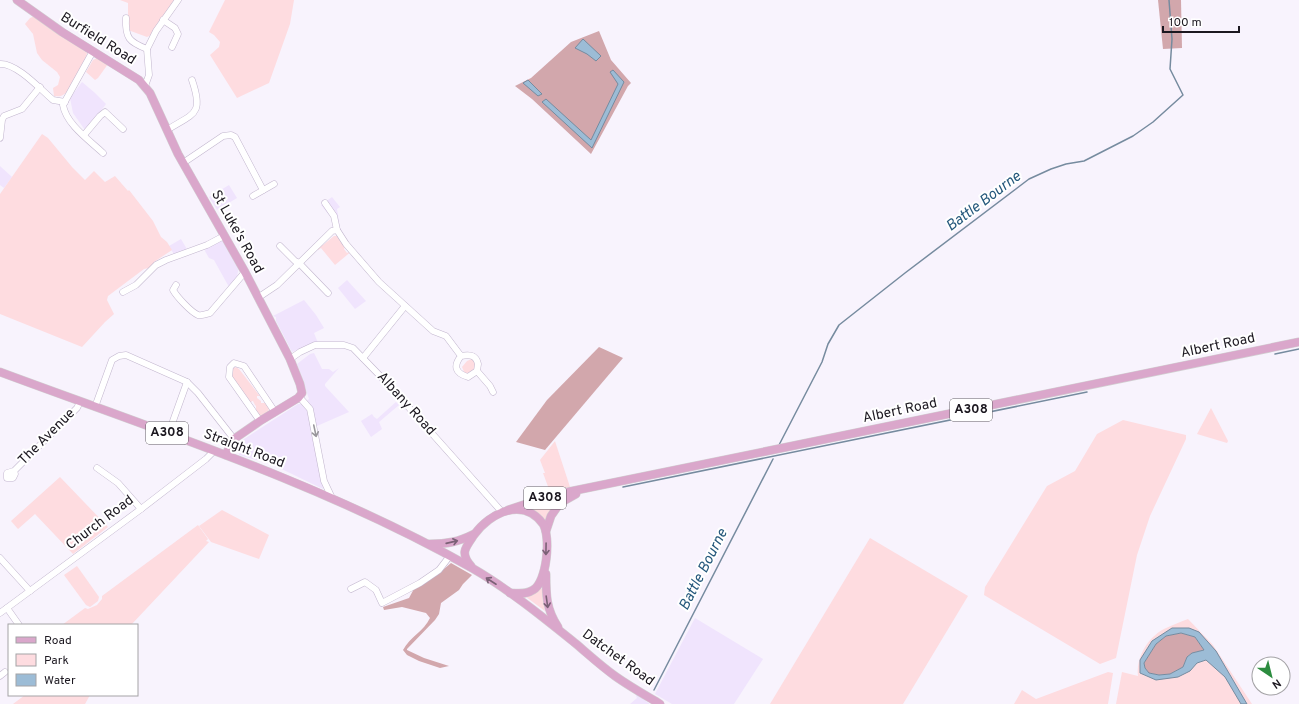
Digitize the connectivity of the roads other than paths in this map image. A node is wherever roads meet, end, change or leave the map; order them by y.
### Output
1 (17, 0) edge
2 (178, 0) edge
3 (126, 18) dead end
4 (163, 20) junction
5 (172, 47) dead end
6 (147, 49) junction
7 (93, 51) junction
8 (0, 64) edge
9 (192, 80) dead end
10 (146, 86) junction
11 (40, 87) junction
12 (65, 102) junction
13 (123, 129) dead end
14 (167, 130) junction
15 (84, 135) junction
16 (0, 138) edge
17 (103, 153) dead end
18 (183, 163) junction
19 (274, 184) dead end
20 (263, 190) junction
21 (253, 196) dead end
22 (325, 203) dead end
23 (337, 230) junction
24 (224, 236) junction
25 (280, 246) dead end
26 (300, 263) junction
27 (245, 272) junction
28 (176, 285) dead end
29 (123, 292) dead end
30 (328, 293) dead end
31 (259, 297) junction
32 (405, 306) junction
33 (1299, 342) edge
34 (461, 356) junction
35 (363, 358) junction
36 (290, 359) junction
37 (0, 372) edge
38 (477, 372) junction
39 (187, 382) junction
40 (493, 392) dead end
41 (300, 396) junction
42 (80, 402) junction
43 (95, 407) junction
44 (275, 412) junction
45 (173, 421) dead end
46 (260, 421) junction
47 (234, 439) junction
48 (214, 451) junction
49 (226, 455) junction
50 (97, 468) dead end
51 (14, 471) dead end
52 (582, 490) junction
53 (332, 498) junction
54 (141, 509) junction
55 (505, 511) junction
56 (546, 531) junction
57 (475, 533) junction
58 (428, 544) junction
59 (449, 557) junction
60 (0, 558) edge
61 (545, 567) junction
62 (472, 569) junction
63 (351, 589) dead end
64 (30, 591) junction
65 (510, 593) junction
66 (7, 608) junction
67 (0, 613) edge
68 (18, 624) edge
69 (562, 633) junction
70 (660, 704) edge

1 - 7 main road, Burfield Road
2 - 4 street
3 - 6 street
4 - 5 street
4 - 6 street
6 - 10 street
7 - 10 main road, Burfield Road
7 - 12 street
8 - 11 street
9 - 14 street
10 - 14 main road, St Luke's Road
11 - 12 street
11 - 16 street
12 - 15 street
13 - 15 street
14 - 18 main road, St Luke's Road
15 - 17 street
18 - 20 street
18 - 24 main road, St Luke's Road
19 - 20 street
20 - 21 street
22 - 23 street
23 - 26 street
23 - 32 street
24 - 27 main road, St Luke's Road
24 - 29 street
25 - 26 street
26 - 30 street
26 - 31 street
27 - 28 street
27 - 31 main road, St Luke's Road
31 - 36 main road, St Luke's Road
32 - 34 street
32 - 35 street
33 - 52 main road, Albert Road / A308
34 - 38 street
34 - 38 street
35 - 36 street, Albany Road
35 - 55 street, Albany Road
36 - 41 main road, St Luke's Road
37 - 42 main road, Straight Road / A308
38 - 40 street
39 - 43 street
39 - 45 street
39 - 47 street
41 - 44 main road
41 -> 53 street, St Luke's Road
42 - 43 main road, Straight Road / A308
42 - 51 street, The Avenue
43 - 48 main road, Straight Road / A308
44 - 46 main road
44 - 46 street
46 - 47 main road
47 - 49 main road
48 - 49 main road, Straight Road / A308
48 - 54 street, Church Road
49 - 53 main road, Straight Road / A308
50 - 54 street
52 - 55 main road, Albert Road / A308
52 - 56 main road, A308
53 - 58 main road, Straight Road / A308
54 - 64 street, Church Road
55 - 56 main road, A308
55 - 57 main road, A308
56 -> 61 main road, A308
58 -> 57 main road, A308
57 - 62 main road, A308
58 - 59 main road, Straight Road / A308
59 - 62 main road, A308
59 - 63 street
60 - 64 street
61 - 65 main road, A308
61 -> 69 main road, Datchet Road
65 -> 62 main road, A308
64 - 66 street, Church Road
65 - 69 main road, Datchet Road
66 - 67 street, Church Road
66 - 68 street
69 - 70 main road, Datchet Road

